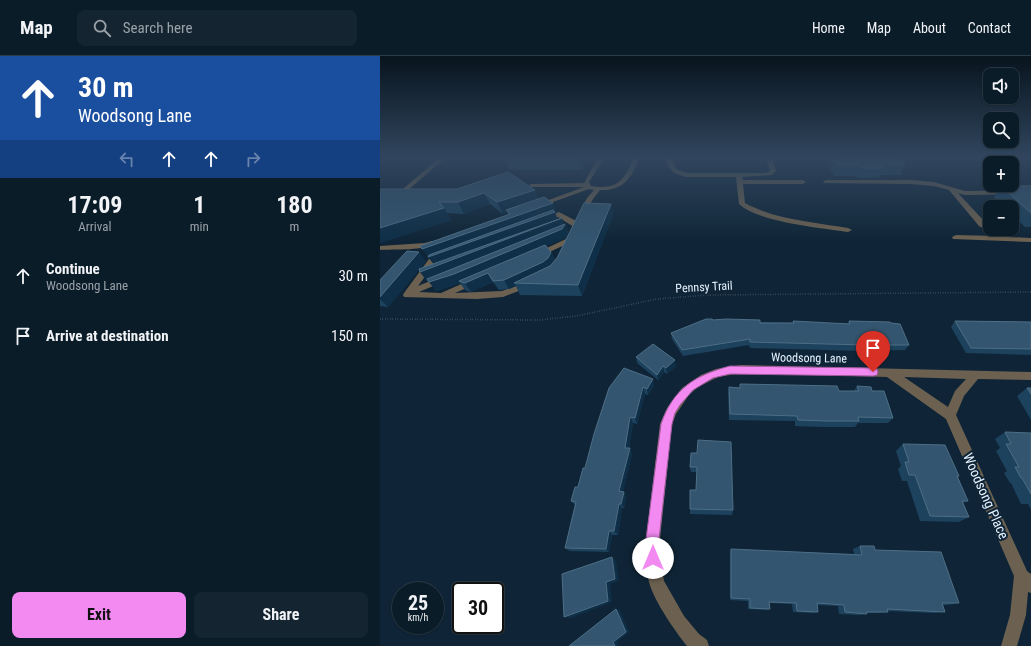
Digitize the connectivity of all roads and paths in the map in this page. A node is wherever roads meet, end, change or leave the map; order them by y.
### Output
1 (410, 186) edge
2 (562, 186) edge
3 (588, 186) junction
4 (615, 186) edge
5 (740, 186) edge
6 (939, 186) edge
7 (598, 189) junction
8 (951, 189) junction
9 (1031, 192) edge
10 (398, 196) edge
11 (532, 208) edge
12 (538, 221) edge
13 (848, 230) dead end
14 (569, 231) junction
15 (956, 237) dead end
16 (1006, 239) junction
17 (1031, 240) edge
18 (438, 242) edge
19 (380, 248) edge
20 (454, 253) edge
21 (533, 256) edge
22 (437, 269) edge
23 (422, 275) junction
24 (453, 275) edge
25 (483, 278) edge
26 (538, 280) edge
27 (1031, 292) edge
28 (409, 293) junction
29 (440, 296) junction
30 (380, 320) edge
31 (888, 372) junction
32 (976, 374) junction
33 (1031, 376) edge
34 (950, 415) junction
35 (1027, 581) edge
36 (701, 646) edge
37 (1009, 646) edge

1 - 10 street
2 - 3 street
3 - 7 street
3 - 11 street
4 - 7 street
5 - 13 street
6 - 8 street
7 - 14 street
8 - 9 street
8 - 16 street
12 - 14 street
14 - 21 street
15 - 16 street
16 - 17 street
18 - 19 street
20 - 23 street
22 - 23 street
23 - 28 street
24 - 28 street
25 - 29 street
26 - 29 street
27 - 30 path, Pennsy Trail
28 - 29 street
31 - 32 street, Woodsong Lane
31 - 34 street
31 - 36 street, Woodsong Lane
32 - 33 street, Woodsong Lane
32 - 34 street
34 - 35 street, Woodsong Place
35 - 37 street

